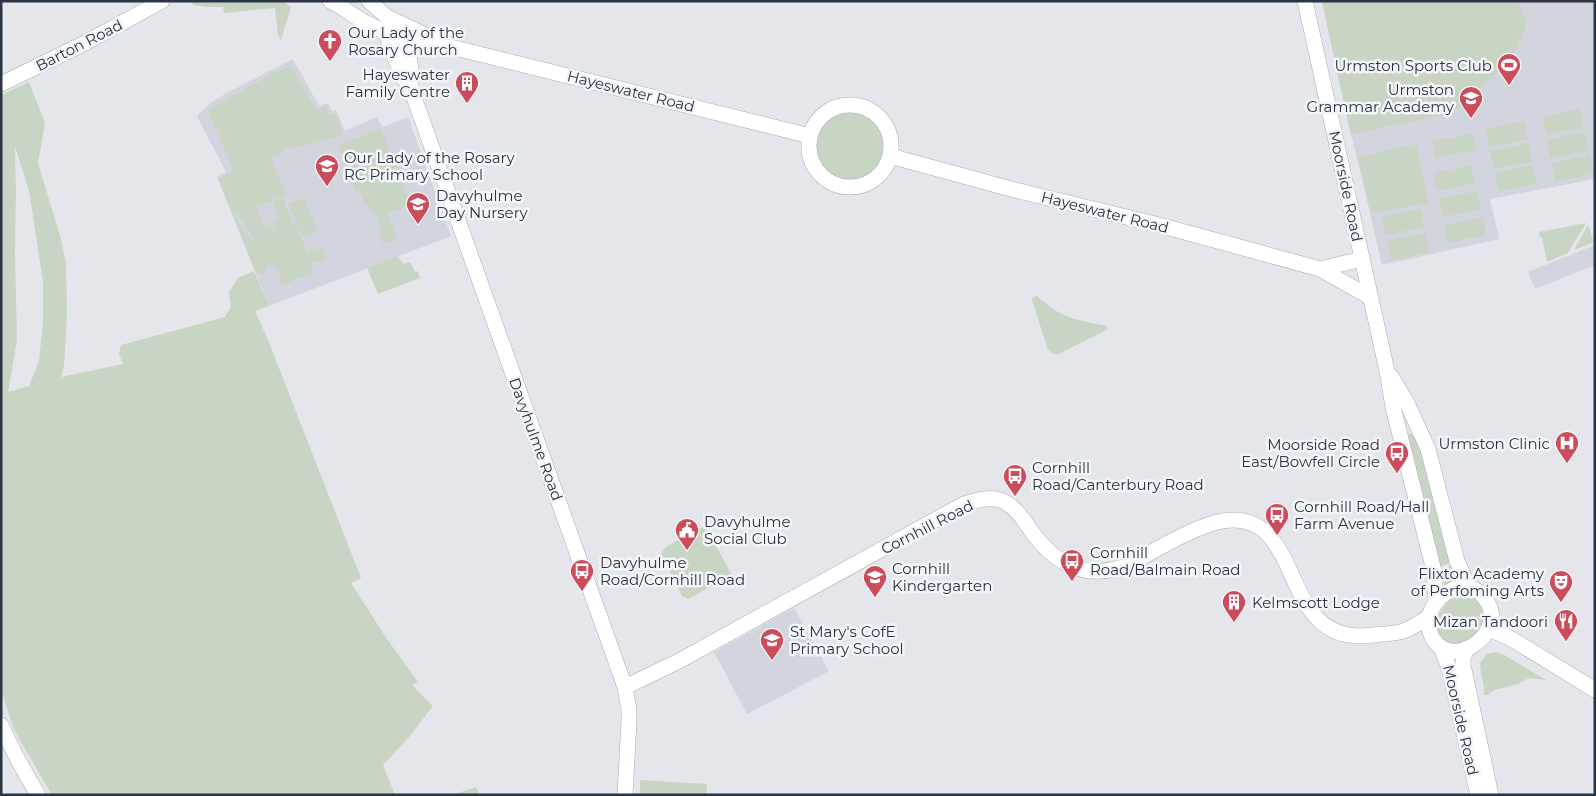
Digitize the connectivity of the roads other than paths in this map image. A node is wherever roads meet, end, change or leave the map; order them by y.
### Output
1 (162, 1) edge
2 (330, 1) edge
3 (369, 1) edge
4 (1305, 1) edge
5 (386, 33) junction
6 (405, 33) junction
7 (1, 84) edge
8 (411, 89) junction
9 (810, 136) junction
10 (890, 156) junction
11 (1362, 259) junction
12 (1320, 269) junction
13 (1370, 297) junction
14 (1387, 371) junction
15 (1468, 586) junction
16 (1436, 602) junction
17 (1430, 616) junction
18 (1489, 629) junction
19 (1403, 631) junction
20 (1438, 644) junction
21 (1467, 648) junction
22 (625, 687) junction
23 (1595, 690) edge
24 (1, 725) edge
25 (38, 795) edge
26 (625, 795) edge
27 (1478, 795) edge
28 (1491, 795) edge

1 - 7 street, Barton Road
2 - 5 street, Hayeswater Road
3 - 6 street, Hayeswater Road
4 - 11 street, Moorside Road
5 - 6 street, Hayeswater Road
5 - 8 street
6 - 8 street
6 - 9 street, Hayeswater Road
8 - 22 street, Davyhulme Road
9 - 10 street
9 - 10 street
10 - 12 street, Hayeswater Road
11 - 12 street, Hayeswater Road
11 - 13 street, Moorside Road
12 - 13 street, Hayeswater Road
13 - 14 street, Moorside Road
14 - 15 street, Moorside Road
14 - 16 street, Moorside Road
15 - 16 street
15 - 18 street
16 - 17 street
17 - 19 street, Cornhill Road
17 - 20 street
18 - 21 street
18 - 23 street
19 - 20 street, Cornhill Road
19 - 22 street, Cornhill Road
20 - 21 street
20 - 27 street, Moorside Road
21 - 28 street, Moorside Road
22 - 26 street, Davyhulme Road
24 - 25 street

